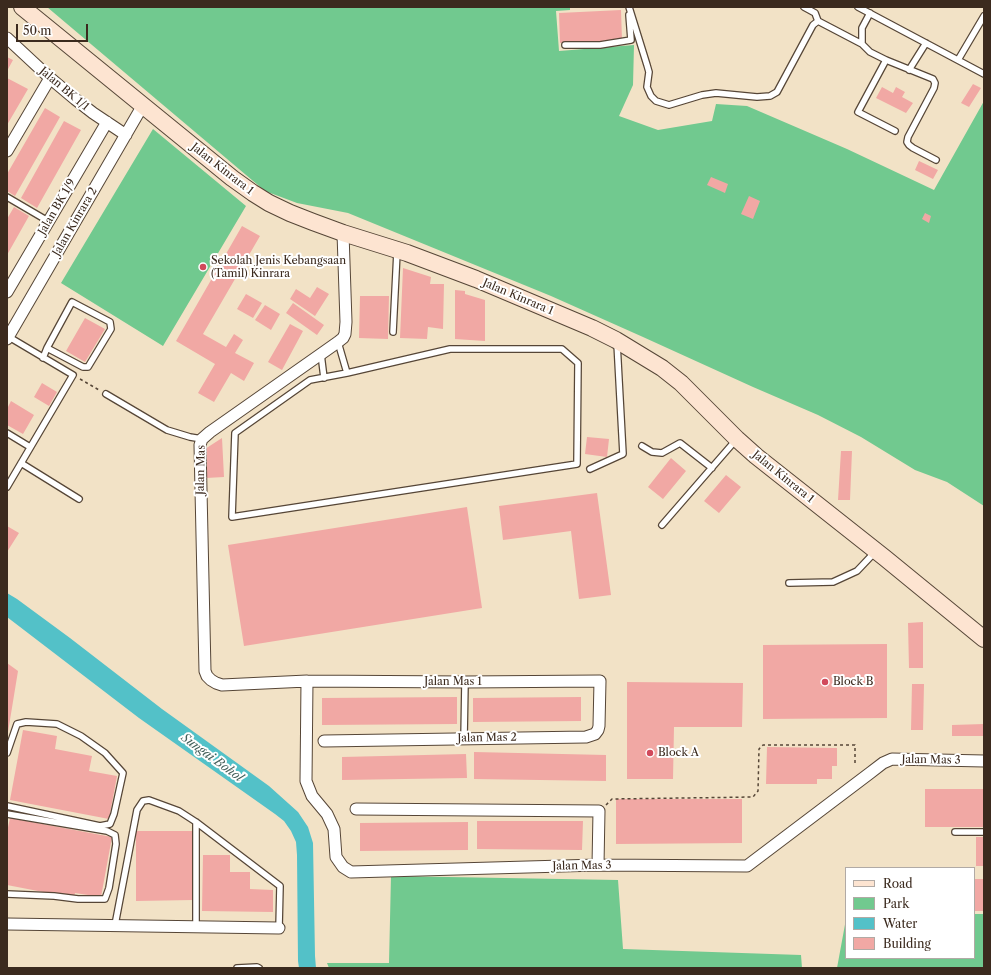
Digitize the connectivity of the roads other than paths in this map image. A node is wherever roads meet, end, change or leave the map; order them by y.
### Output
1 (22, 7) edge
2 (628, 7) edge
3 (804, 7) edge
4 (862, 8) edge
5 (870, 13) junction
6 (984, 16) edge
7 (818, 21) junction
8 (7, 38) edge
9 (926, 43) junction
10 (862, 44) junction
11 (565, 46) dead end
12 (886, 60) junction
13 (958, 60) junction
14 (909, 70) junction
15 (984, 74) edge
16 (50, 78) junction
17 (142, 105) junction
18 (107, 122) junction
19 (895, 131) dead end
20 (126, 135) junction
21 (7, 151) edge
22 (936, 160) dead end
23 (7, 197) edge
24 (48, 221) junction
25 (343, 233) junction
26 (397, 250) junction
27 (7, 292) edge
28 (393, 332) dead end
29 (8, 338) edge
30 (616, 340) junction
31 (338, 342) junction
32 (47, 348) junction
33 (321, 354) junction
34 (43, 358) junction
35 (347, 373) junction
36 (324, 378) junction
37 (106, 394) road end
38 (7, 433) edge
39 (202, 439) junction
40 (737, 439) junction
41 (642, 446) dead end
42 (30, 447) junction
43 (21, 463) junction
44 (712, 468) junction
45 (590, 469) dead end
46 (7, 487) edge
47 (79, 499) dead end
48 (662, 525) dead end
49 (876, 550) junction
50 (790, 583) dead end
51 (984, 639) edge
52 (600, 681) joint
53 (307, 682) junction
54 (465, 682) junction
55 (464, 739) junction
56 (324, 741) dead end
57 (7, 749) edge
58 (984, 761) edge
59 (7, 806) edge
60 (356, 808) dead end
61 (7, 814) edge
62 (196, 822) junction
63 (955, 832) dead end
64 (984, 832) edge
65 (598, 865) junction
66 (7, 894) edge
67 (7, 924) edge
68 (115, 925) junction
69 (196, 926) junction
70 (279, 928) joint
71 (237, 968) edge
72 (259, 968) edge

1 - 17 street, Jalan Kinrara 1
2 - 7 lane
2 - 11 lane
3 - 7 lane
4 - 5 lane
5 - 9 lane
5 - 10 lane
6 - 13 lane
7 - 10 lane
8 - 16 street, Jalan BK 1/1
9 - 13 lane
9 - 14 lane
10 - 12 lane
12 - 14 lane
12 - 19 lane
13 - 15 lane
14 - 22 lane
16 - 18 street, Jalan BK 1/1
16 - 21 street
17 - 20 street, Jalan Kinrara 2
17 - 25 street, Jalan Kinrara 1
18 - 20 street, Jalan BK 1/1
18 - 24 street, Jalan BK 1/9
20 - 29 street, Jalan Kinrara 2
23 - 24 lane
24 - 27 street, Jalan BK 1/9
25 - 26 street, Jalan Kinrara 1
25 - 31 street
26 - 28 lane
26 - 30 street, Jalan Kinrara 1
29 - 34 lane
30 - 40 street, Jalan Kinrara 1
30 - 45 lane
31 - 33 street, Jalan Mas
31 - 35 lane
32 - 32 lane
32 - 34 lane
33 - 36 lane
33 - 39 street, Jalan Mas
34 - 42 lane
35 - 36 lane
35 - 36 lane
37 - 39 lane
38 - 42 lane
39 - 53 street, Jalan Mas
40 - 44 lane
40 - 49 street, Jalan Kinrara 1
41 - 44 lane
42 - 43 lane
43 - 46 lane
43 - 47 lane
44 - 48 lane
49 - 50 lane
49 - 51 street, Jalan Kinrara 1
52 - 54 street, Jalan Mas 1
52 - 55 street, Jalan Mas 2
53 - 54 street, Jalan Mas 1
53 - 65 street, Jalan Mas 3
54 - 55 lane
55 - 56 street, Jalan Mas 2
57 - 59 lane
58 - 65 street, Jalan Mas 3
60 - 65 street
61 - 66 lane
62 - 68 lane
62 - 69 lane
62 - 70 lane
63 - 64 lane
67 - 68 street
68 - 69 street
69 - 70 street
71 - 72 lane

